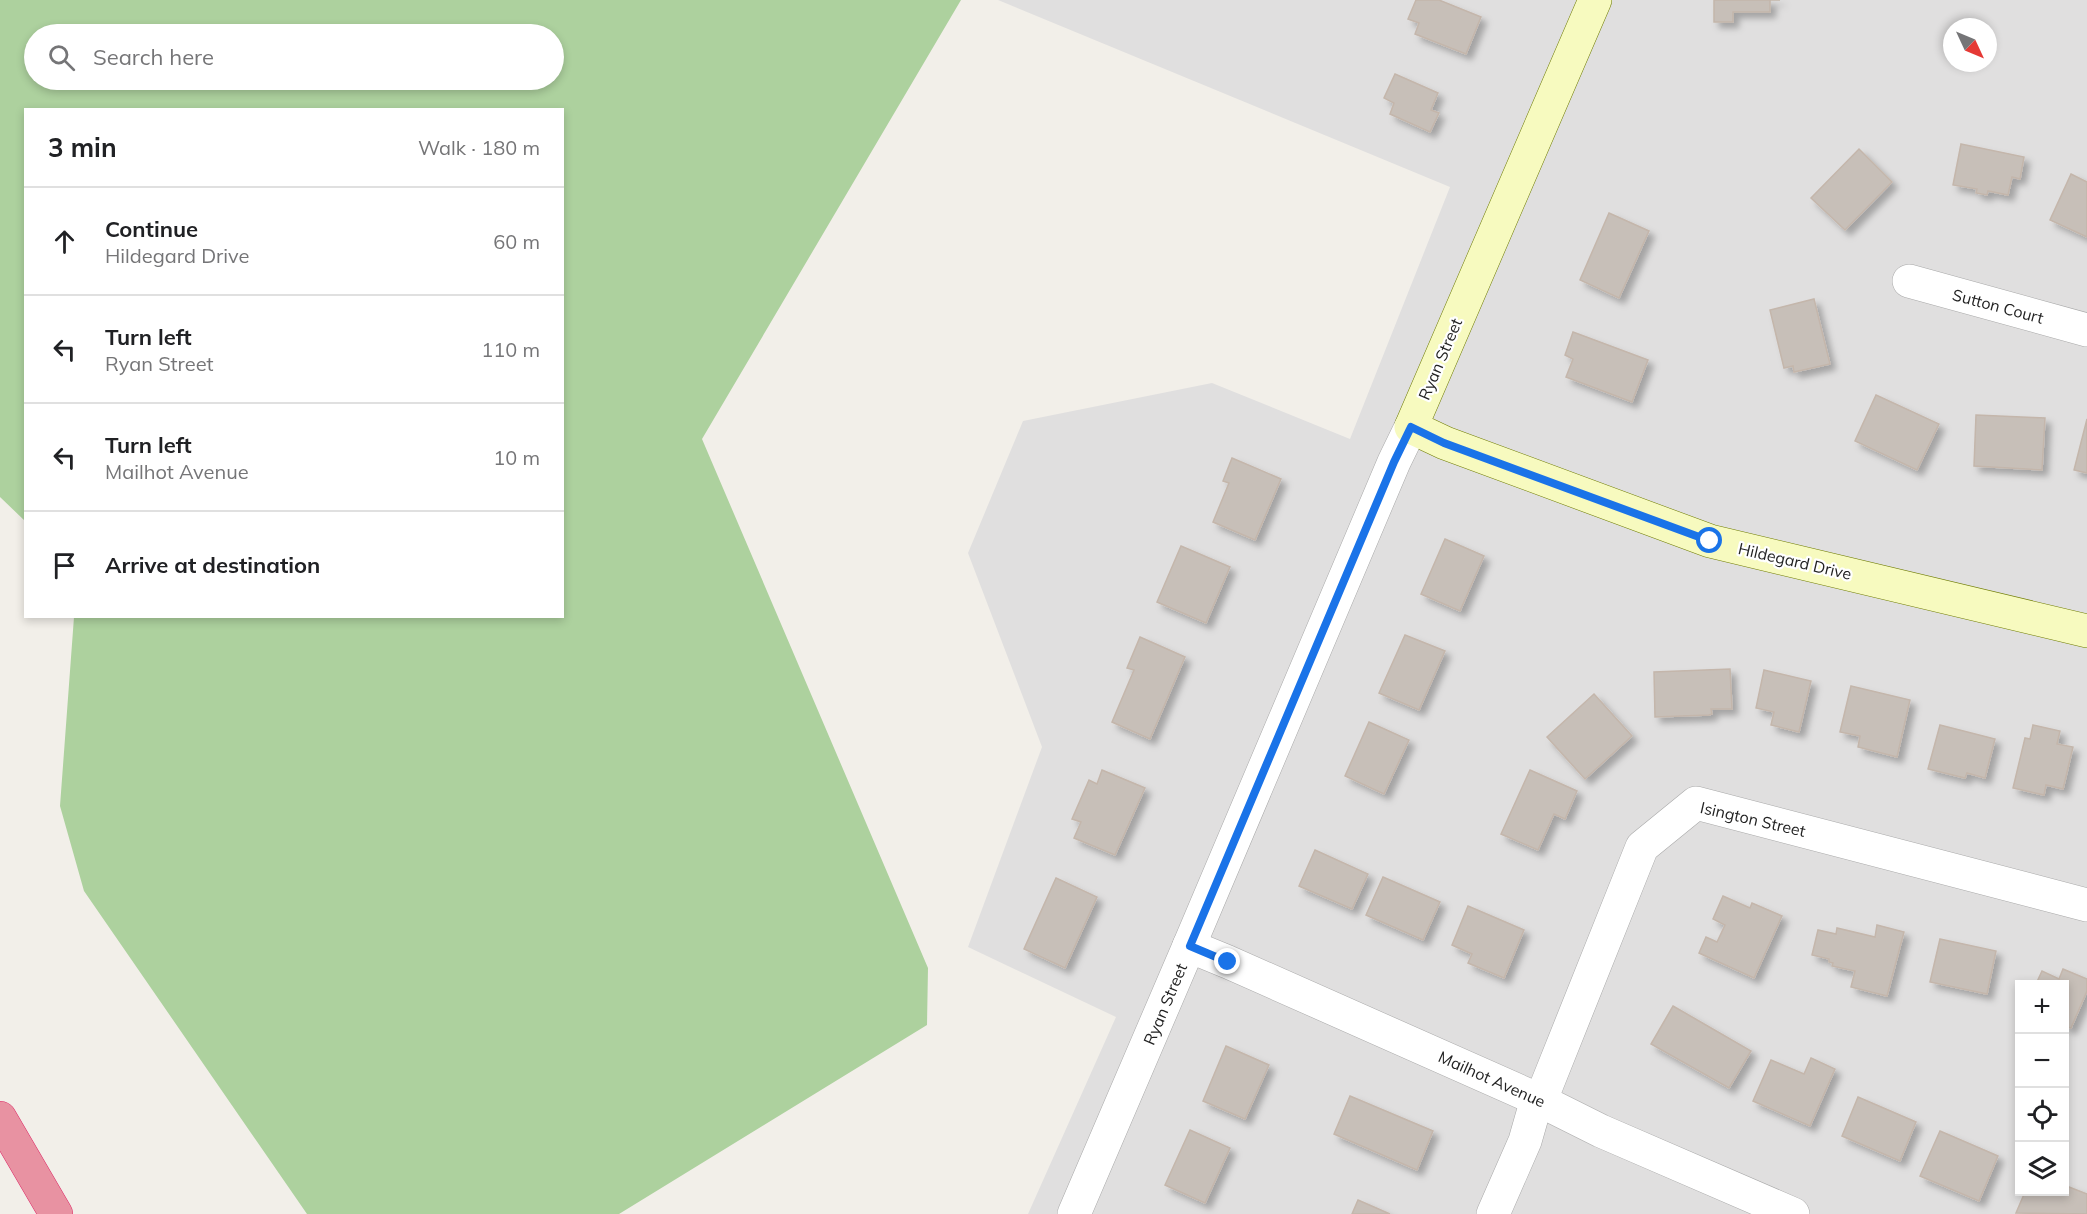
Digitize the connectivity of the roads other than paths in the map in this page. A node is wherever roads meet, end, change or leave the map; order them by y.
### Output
1 (1596, 0) edge
2 (1909, 281) dead end
3 (2087, 330) edge
4 (1411, 427) junction
5 (2087, 630) edge
6 (2087, 905) edge
7 (1190, 946) junction
8 (1537, 1099) junction
9 (0, 1118) edge
10 (56, 1214) edge
11 (1074, 1214) edge
12 (1493, 1214) edge
13 (1793, 1214) edge

1 - 4 street, Ryan Street
2 - 3 street, Sutton Court
4 - 5 street, Hildegard Drive
4 - 7 street, Ryan Street
6 - 8 street, Isington Street
7 - 8 street, Mailhot Avenue
7 - 11 street, Ryan Street
8 - 12 street, Isington Street
8 - 13 street, Mailhot Avenue
9 - 10 highway

